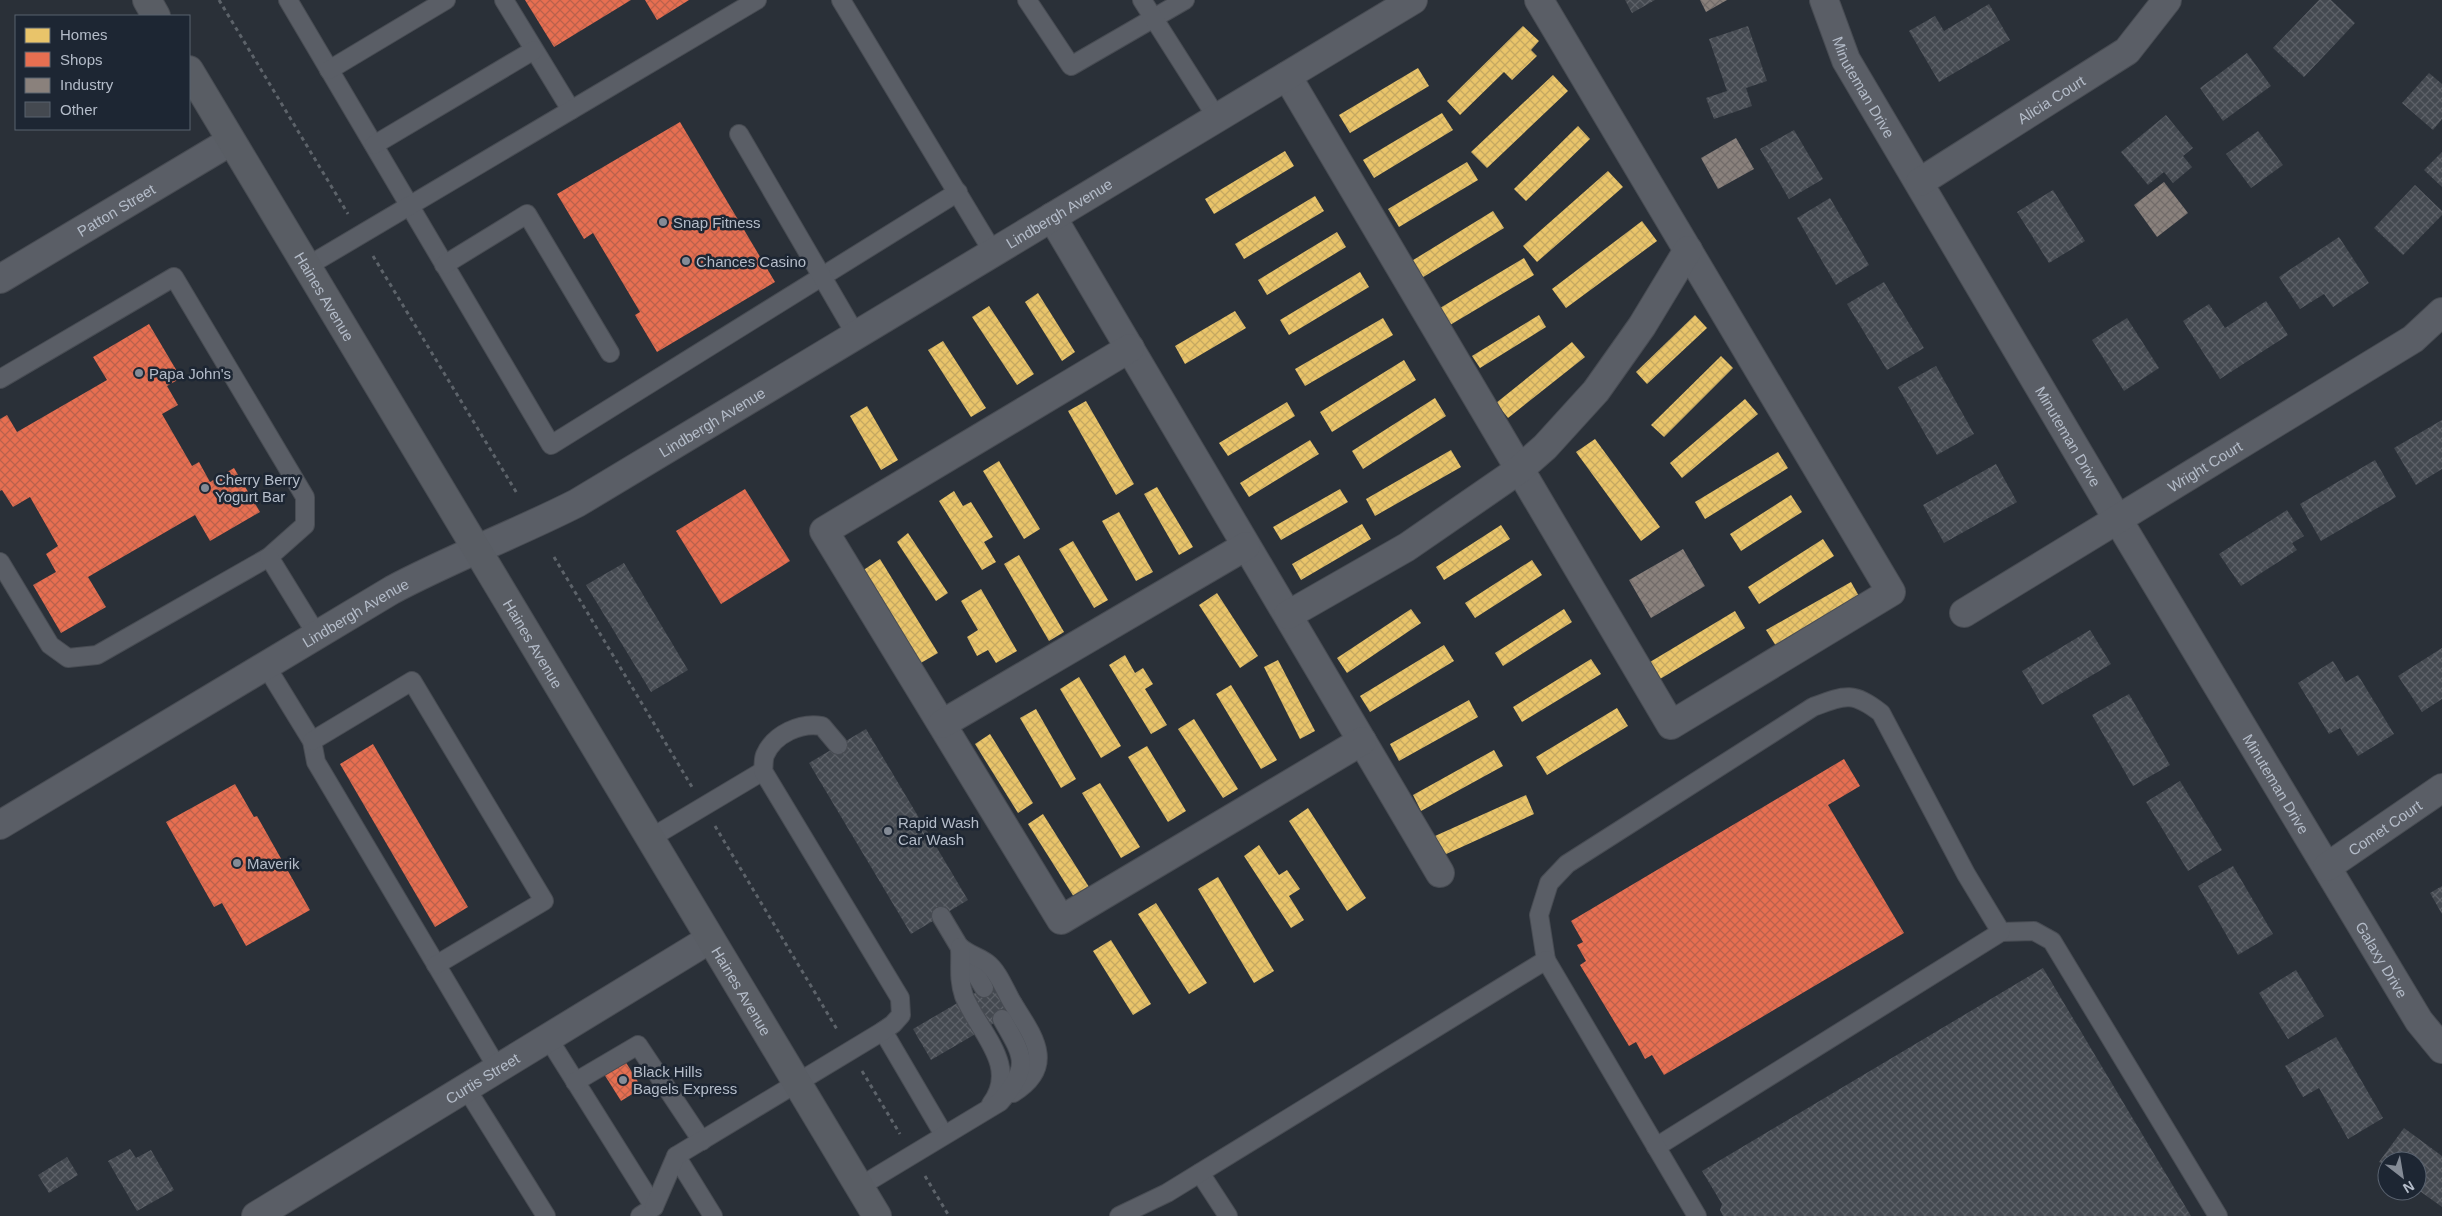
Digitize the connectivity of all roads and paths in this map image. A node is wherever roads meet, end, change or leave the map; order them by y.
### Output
1 (146, 0) edge
2 (288, 0) edge
3 (446, 0) edge
4 (504, 0) edge
5 (757, 0) edge
6 (841, 0) edge
7 (1027, 0) edge
8 (1142, 0) edge
9 (1185, 0) edge
10 (1413, 0) edge
11 (1539, 0) edge
12 (1824, 0) edge
13 (2167, 0) edge
14 (155, 15) edge
15 (1154, 18) junction
16 (534, 50) junction
17 (329, 70) junction
18 (190, 72) edge
19 (1287, 76) junction
20 (571, 110) junction
21 (1217, 118) junction
22 (739, 134) dead end
23 (231, 141) junction
24 (374, 145) junction
25 (1920, 182) junction
26 (958, 192) junction
27 (409, 206) junction
28 (1052, 217) junction
29 (1688, 250) junction
30 (993, 252) junction
31 (444, 265) junction
32 (306, 267) junction
33 (821, 277) junction
34 (0, 279) edge
35 (2442, 312) edge
36 (856, 335) junction
37 (1130, 348) junction
38 (610, 353) dead end
39 (0, 379) edge
40 (1520, 469) junction
41 (2118, 520) junction
42 (1246, 546) junction
43 (476, 550) junction
44 (269, 557) junction
45 (554, 557) dead end
46 (0, 562) edge
47 (1964, 614) dead end
48 (1288, 615) junction
49 (317, 635) junction
50 (266, 666) junction
51 (942, 724) junction
52 (312, 741) junction
53 (1362, 741) junction
54 (838, 745) dead end
55 (763, 771) junction
56 (2442, 788) edge
57 (704, 807) junction
58 (0, 826) edge
59 (650, 839) junction
60 (2327, 867) junction
61 (1440, 873) dead end
62 (941, 916) dead end
63 (2001, 932) junction
64 (710, 940) junction
65 (960, 947) junction
66 (1546, 960) junction
67 (436, 965) junction
68 (984, 988) dead end
69 (1002, 1018) dead end
70 (883, 1031) junction
71 (548, 1038) junction
72 (2442, 1049) edge
73 (850, 1051) junction
74 (498, 1069) junction
75 (575, 1082) junction
76 (796, 1082) junction
77 (466, 1088) junction
78 (993, 1106) junction
79 (944, 1136) junction
80 (702, 1141) junction
81 (1656, 1147) junction
82 (912, 1155) junction
83 (676, 1156) junction
84 (1200, 1173) junction
85 (859, 1187) junction
86 (1167, 1193) junction
87 (647, 1211) edge
88 (256, 1216) edge
89 (546, 1216) edge
90 (714, 1216) edge
91 (877, 1216) edge
92 (949, 1216) edge
93 (1119, 1216) edge
94 (1145, 1216) edge
95 (1228, 1216) edge
96 (1697, 1216) edge
97 (2218, 1216) edge

1 - 14 main road
2 - 17 lane
3 - 17 lane
4 - 16 lane
5 - 20 lane
6 - 26 lane
7 - 15 lane
8 - 15 lane
9 - 15 lane
10 - 19 street, Lindbergh Avenue
11 - 29 street
12 - 25 street, Minuteman Drive
13 - 25 street, Alicia Court
15 - 21 lane
16 - 20 lane
16 - 24 lane
17 - 24 lane
18 - 23 main road, Haines Avenue
19 - 21 street, Lindbergh Avenue
19 - 40 street
20 - 27 lane
21 - 28 street, Lindbergh Avenue
22 - 33 lane
23 - 32 main road, Haines Avenue
23 - 34 street, Patton Street
24 - 27 lane
25 - 41 street, Minuteman Drive
26 - 30 lane
26 - 33 lane
27 - 31 lane
27 - 32 lane
28 - 30 street, Lindbergh Avenue
28 - 37 street
29 - 40 street
29 - 40 street
30 - 36 street, Lindbergh Avenue
31 - 33 lane
31 - 38 lane
32 - 43 main road, Haines Avenue
33 - 36 lane
35 - 41 street, Wright Court
36 - 43 street, Lindbergh Avenue
37 - 42 street
37 - 51 street
39 - 44 lane
40 - 48 street
41 - 47 street, Wright Court
41 - 60 street, Minuteman Drive
42 - 48 street
42 - 51 street
43 - 49 street, Lindbergh Avenue
43 - 59 main road, Haines Avenue
44 - 46 lane
44 - 49 lane
45 - 57 path
48 - 53 street
49 - 50 street, Lindbergh Avenue
50 - 52 lane
50 - 58 street, Lindbergh Avenue
51 - 53 street
52 - 67 lane
52 - 67 lane
53 - 61 street
54 - 55 lane
55 - 57 lane
55 - 70 lane
56 - 60 street, Comet Court
57 - 59 lane
57 - 73 path
59 - 64 main road, Haines Avenue
60 - 72 street, Galaxy Drive
62 - 65 lane
63 - 66 lane
63 - 81 lane
63 - 97 lane
64 - 71 street, Curtis Street
64 - 76 main road, Haines Avenue
65 - 68 lane
65 - 78 lane
65 - 78 lane
66 - 81 lane
66 - 84 lane
67 - 74 lane
69 - 78 lane
70 - 73 lane
70 - 79 lane
71 - 74 street, Curtis Street
71 - 75 lane
73 - 76 lane
73 - 82 path
74 - 77 street, Curtis Street
75 - 80 lane
75 - 87 lane
76 - 80 lane
76 - 85 main road, Haines Avenue
77 - 88 street, Curtis Street
77 - 89 lane
78 - 79 lane
79 - 82 lane
80 - 83 lane
81 - 96 lane
82 - 85 lane
82 - 92 path
83 - 87 lane
83 - 90 lane
84 - 86 lane
84 - 95 lane
85 - 91 main road, Haines Avenue
86 - 93 lane
86 - 94 lane

